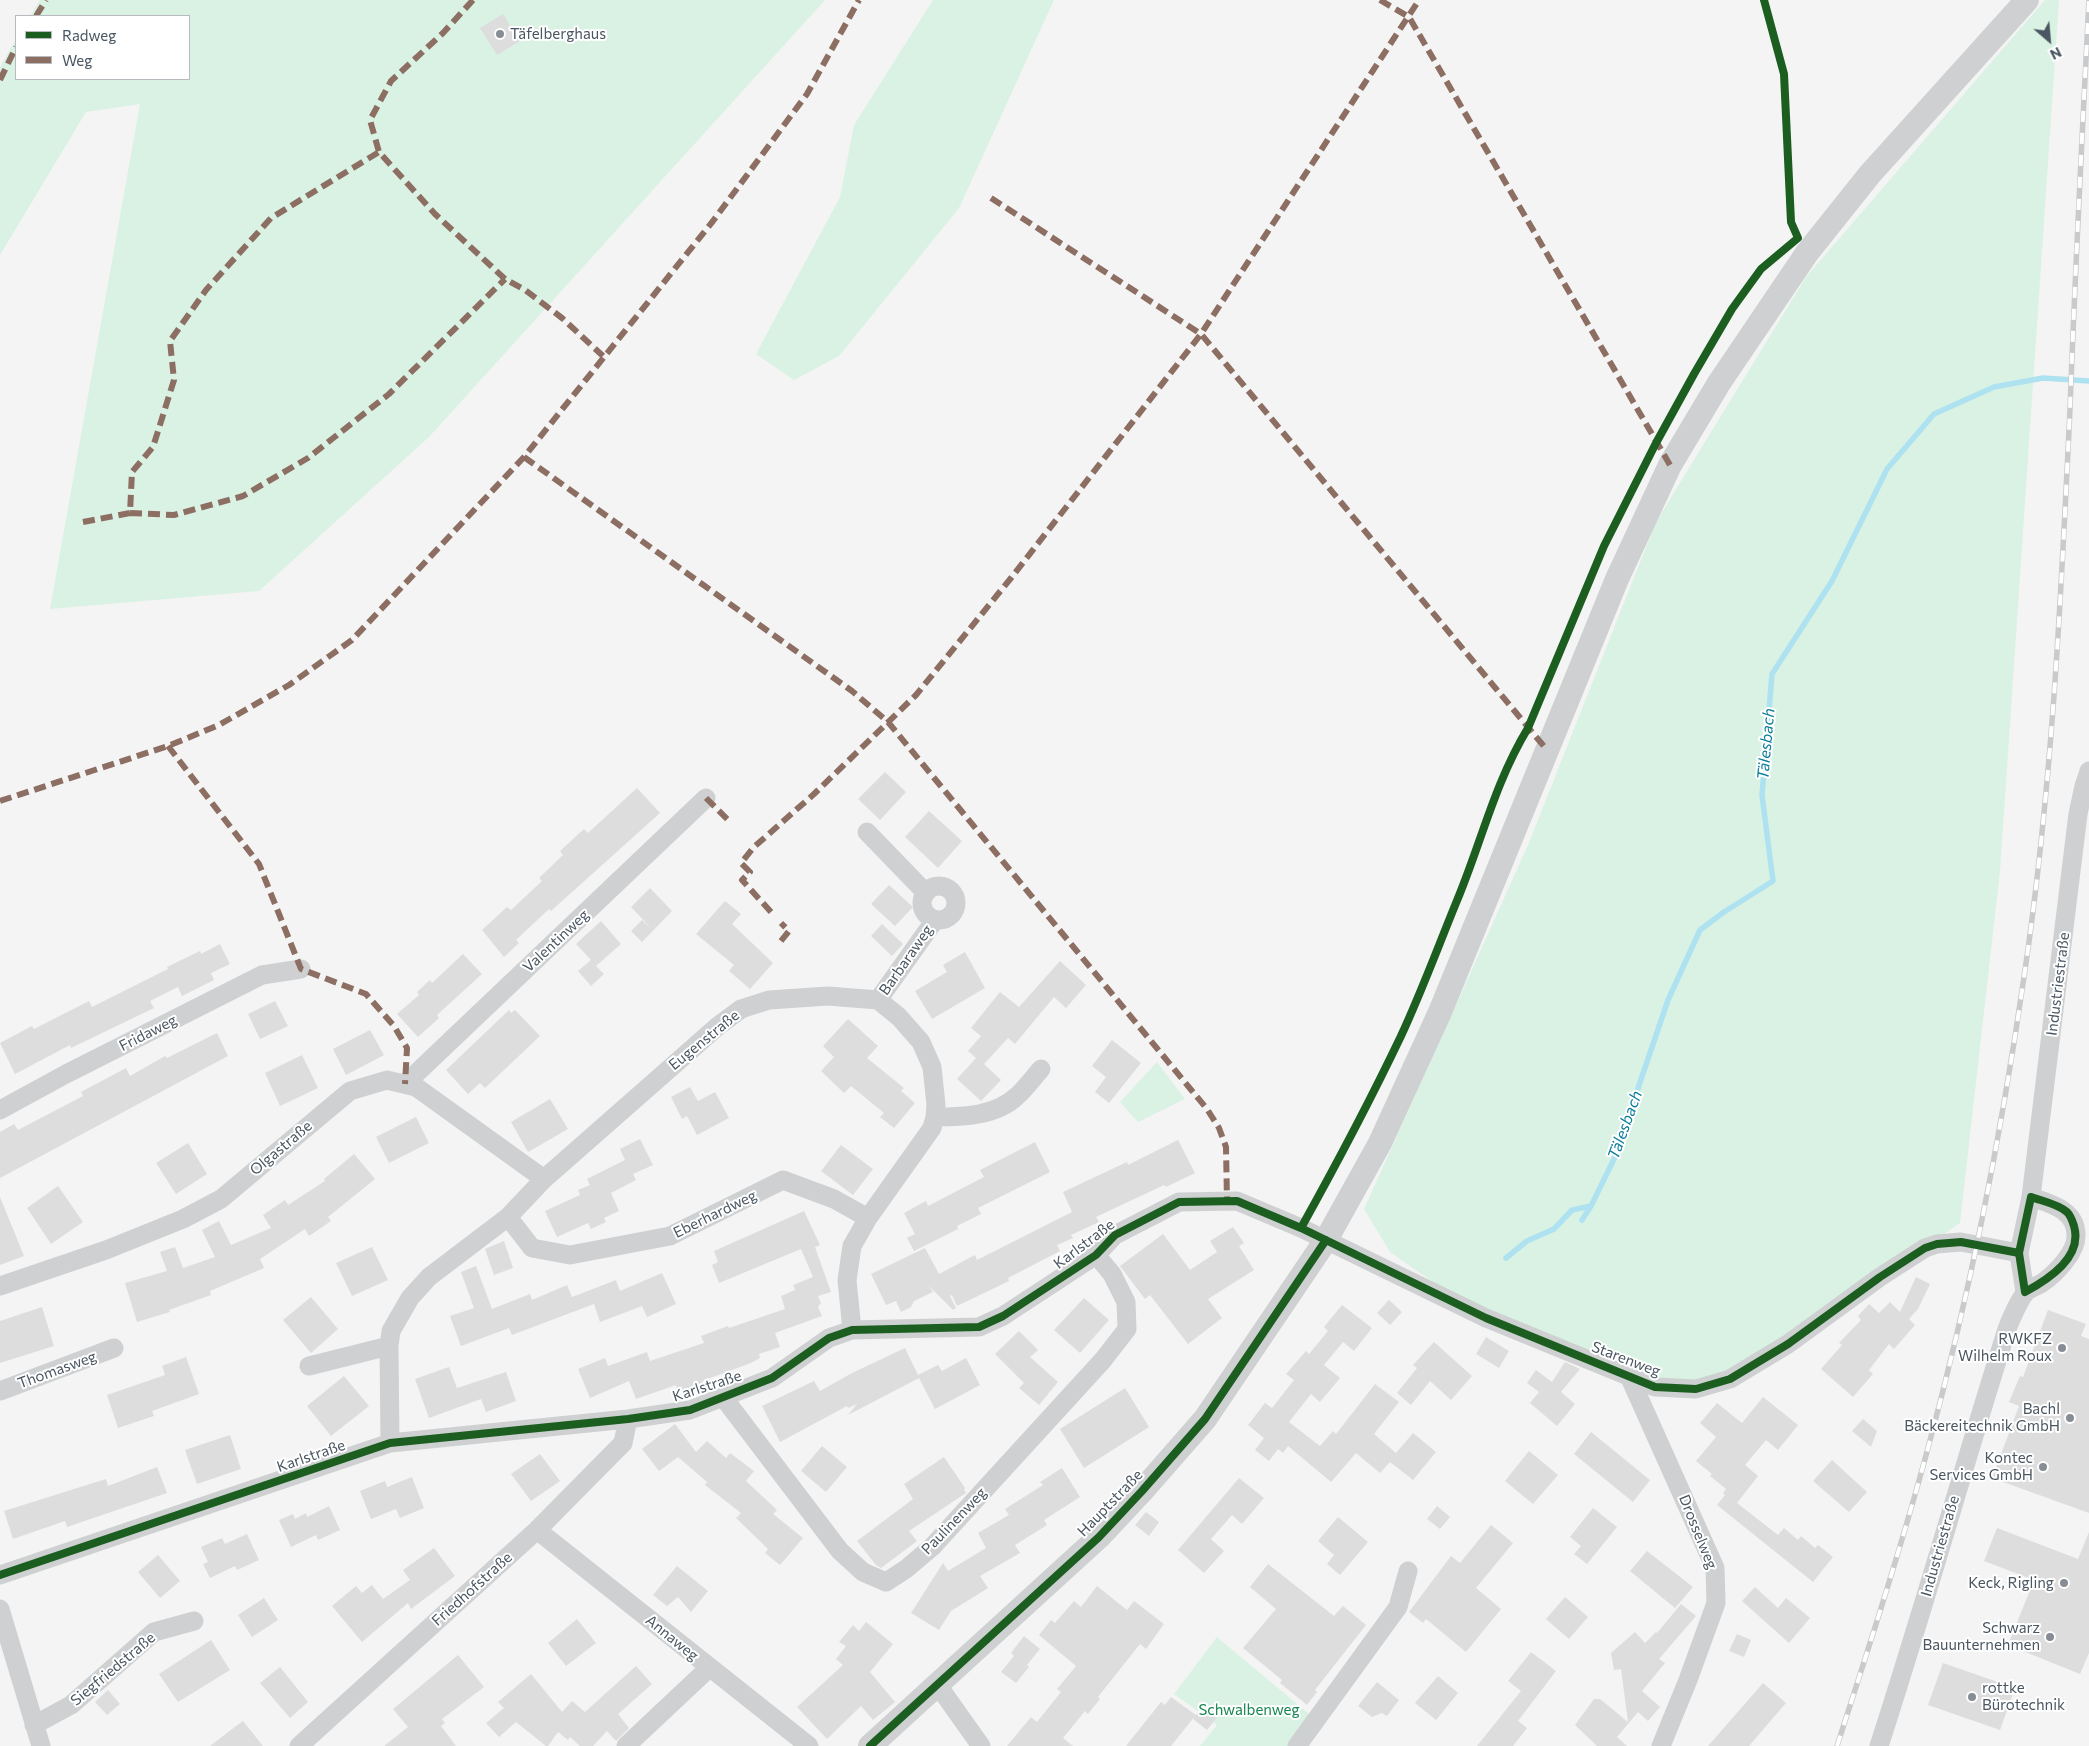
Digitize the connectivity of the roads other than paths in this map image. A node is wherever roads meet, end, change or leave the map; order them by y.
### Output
1 (2027, 0) edge
2 (2089, 771) edge
3 (706, 798) dead end
4 (867, 832) dead end
5 (926, 893) junction
6 (935, 920) junction
7 (301, 969) dead end
8 (878, 1000) junction
9 (1041, 1069) dead end
10 (405, 1084) junction
11 (0, 1110) edge
12 (935, 1117) junction
13 (544, 1179) junction
14 (2031, 1197) junction
15 (508, 1217) junction
16 (868, 1218) junction
17 (1326, 1240) junction
18 (2019, 1253) junction
19 (1096, 1255) junction
20 (0, 1286) edge
21 (2025, 1292) junction
22 (852, 1330) junction
23 (389, 1346) junction
24 (114, 1348) dead end
25 (309, 1366) dead end
26 (1630, 1378) junction
27 (0, 1391) edge
28 (723, 1397) junction
29 (628, 1419) junction
30 (390, 1443) junction
31 (537, 1530) junction
32 (1408, 1571) dead end
33 (0, 1574) edge
34 (0, 1609) edge
35 (194, 1622) dead end
36 (709, 1668) junction
37 (936, 1684) junction
38 (34, 1725) junction
39 (41, 1746) edge
40 (299, 1746) edge
41 (626, 1746) edge
42 (809, 1746) edge
43 (870, 1746) edge
44 (982, 1746) edge
45 (1296, 1746) edge
46 (1661, 1746) edge
47 (1879, 1746) edge

1 - 17 street, Hauptstraße
2 - 14 street, Industriestraße
3 - 10 street, Valentinweg
4 - 5 street
5 - 6 street, Barbaraweg
5 - 6 street, Barbaraweg
6 - 8 street, Barbaraweg
7 - 11 street, Fridaweg
8 - 12 street
8 - 13 street, Eugenstraße
9 - 12 street
10 - 13 street, Olgastraße
10 - 20 street, Olgastraße
12 - 16 street
13 - 15 street, Eugenstraße
14 - 18 street, Industriestraße
14 - 21 street
15 - 16 street, Eberhardweg
15 - 23 street, Eugenstraße
16 - 22 street
17 - 19 street, Karlstraße
17 - 26 street, Starenweg
17 - 37 street, Hauptstraße
18 - 21 street, Industriestraße
18 - 26 street, Starenweg
19 - 22 street, Karlstraße
19 - 28 street, Paulinenweg
21 - 47 street, Industriestraße
22 - 28 street, Karlstraße
23 - 25 street
23 - 30 street, Eugenstraße
24 - 27 street, Thomasweg
26 - 46 street, Drosselweg
28 - 29 street, Karlstraße
29 - 30 street, Karlstraße
29 - 31 street, Friedhofstraße
30 - 33 street, Karlstraße
31 - 36 street, Annaweg
31 - 40 street, Friedhofstraße
32 - 45 street
34 - 38 street
35 - 38 street, Siegfriedstraße
36 - 41 street
36 - 42 street, Annaweg
37 - 43 street, Hauptstraße
37 - 44 street
38 - 39 street

